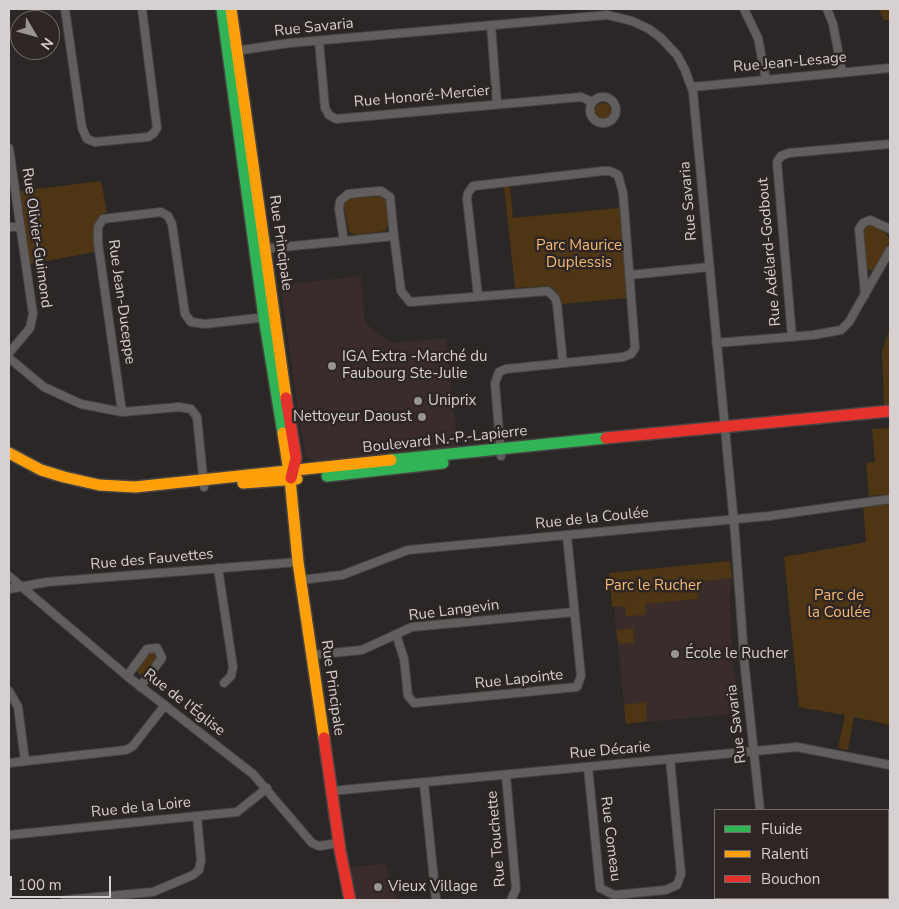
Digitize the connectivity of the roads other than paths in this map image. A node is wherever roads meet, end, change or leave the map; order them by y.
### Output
1 (65, 9) edge
2 (142, 9) edge
3 (222, 9) edge
4 (231, 9) edge
5 (744, 9) edge
6 (827, 9) edge
7 (491, 25) junction
8 (319, 41) junction
9 (233, 51) junction
10 (890, 68) edge
11 (842, 72) junction
12 (766, 80) junction
13 (692, 87) junction
14 (593, 102) dead end
15 (497, 104) junction
16 (890, 144) edge
17 (9, 150) edge
18 (20, 227) junction
19 (9, 228) edge
20 (890, 229) edge
21 (394, 236) junction
22 (344, 241) junction
23 (261, 249) junction
24 (890, 250) edge
25 (709, 267) junction
26 (630, 275) junction
27 (865, 294) junction
28 (478, 296) junction
29 (269, 316) junction
30 (792, 337) junction
31 (716, 343) junction
32 (9, 353) edge
33 (9, 358) edge
34 (563, 363) junction
35 (890, 411) edge
36 (122, 412) junction
37 (890, 419) edge
38 (725, 429) junction
39 (501, 453) junction
40 (9, 454) edge
41 (9, 462) edge
42 (290, 474) junction
43 (204, 484) junction
44 (890, 498) edge
45 (734, 520) junction
46 (567, 536) junction
47 (298, 562) junction
48 (218, 568) junction
49 (9, 576) edge
50 (301, 580) junction
51 (20, 586) junction
52 (9, 589) edge
53 (574, 612) junction
54 (396, 634) junction
55 (312, 655) junction
56 (127, 676) junction
57 (224, 683) dead end
58 (140, 687) junction
59 (9, 691) edge
60 (164, 705) junction
61 (754, 752) junction
62 (670, 760) junction
63 (25, 761) junction
64 (9, 763) edge
65 (890, 765) edge
66 (588, 767) junction
67 (506, 775) junction
68 (424, 783) junction
69 (267, 788) junction
70 (331, 791) junction
71 (760, 809) edge
72 (197, 817) junction
73 (9, 835) edge
74 (339, 843) junction
75 (96, 899) edge
76 (65, 900) edge
77 (350, 900) edge
78 (436, 900) edge
79 (511, 900) edge

1 - 2 street
3 - 9 street, Rue Principale
4 - 9 street, Rue Principale
5 - 12 street
6 - 11 street
7 - 8 street, Rue Savaria
7 - 13 street, Rue Savaria
7 - 15 street
8 - 9 street, Rue Savaria
8 - 15 street, Rue Honoré-Mercier
9 - 23 street, Rue Principale
10 - 11 street, Rue Jean-Lesage
11 - 12 street, Rue Jean-Lesage
12 - 13 street, Rue Jean-Lesage
13 - 25 street, Rue Savaria
14 - 15 street, Rue Honoré-Mercier
16 - 30 street, Rue Adélard-Godbout
17 - 18 street, Rue Olivier-Guimond
18 - 19 street
18 - 32 street, Rue Olivier-Guimond
20 - 27 street
21 - 22 street
21 - 22 street
21 - 28 street
22 - 23 street
23 - 29 street, Rue Principale
24 - 27 street
25 - 26 street
25 - 31 street, Rue Savaria
26 - 28 street
26 - 34 street
27 - 30 street
28 - 34 street
29 - 36 street, Rue Jean-Duceppe
29 - 42 street, Rue Principale
30 - 31 street
31 - 38 street, Rue Savaria
33 - 36 street
34 - 39 street
35 - 38 street, Boulevard N.-P.-Lapierre
36 - 43 street
37 - 38 street, Boulevard N.-P.-Lapierre
38 - 39 street, Boulevard N.-P.-Lapierre
38 - 45 street, Rue Savaria
39 - 42 street, Boulevard N.-P.-Lapierre
40 - 43 street, Boulevard N.-P.-Lapierre
41 - 43 street, Boulevard N.-P.-Lapierre
42 - 43 street, Boulevard N.-P.-Lapierre
42 - 47 street, Rue Principale
44 - 45 street, Rue de la Coulée
45 - 46 street, Rue de la Coulée
45 - 61 street, Rue Savaria
46 - 50 street, Rue de la Coulée
46 - 53 street, Rue Lapointe
47 - 48 street, Rue des Fauvettes
47 - 50 street, Rue Principale
48 - 51 street, Rue des Fauvettes
48 - 57 street
49 - 51 street, Rue de l'Église
50 - 55 street, Rue Principale
51 - 52 street, Rue des Fauvettes
51 - 56 street, Rue de l'Église
53 - 54 street, Rue Langevin
53 - 54 street, Rue Lapointe
54 - 55 street, Rue Langevin
55 - 70 street, Rue Principale
56 - 58 street, Rue de l'Église
56 - 58 street
58 - 60 street, Rue de l'Église
59 - 63 street
60 - 63 street
60 - 69 street, Rue de l'Église
61 - 62 street, Rue Décarie
61 - 65 street, Rue Décarie
61 - 71 street, Rue Savaria
62 - 66 street, Rue Décarie
62 - 66 street, Rue Comeau
63 - 64 street
66 - 67 street, Rue Décarie
67 - 68 street, Rue Décarie
67 - 79 street, Rue Touchette
68 - 70 street, Rue Décarie
68 - 78 street
69 - 72 street, Rue de la Loire
69 - 74 street, Rue de l'Église
70 - 74 street, Rue Principale
72 - 73 street, Rue de la Loire
72 - 75 street
74 - 77 street, Rue Principale
75 - 76 street

